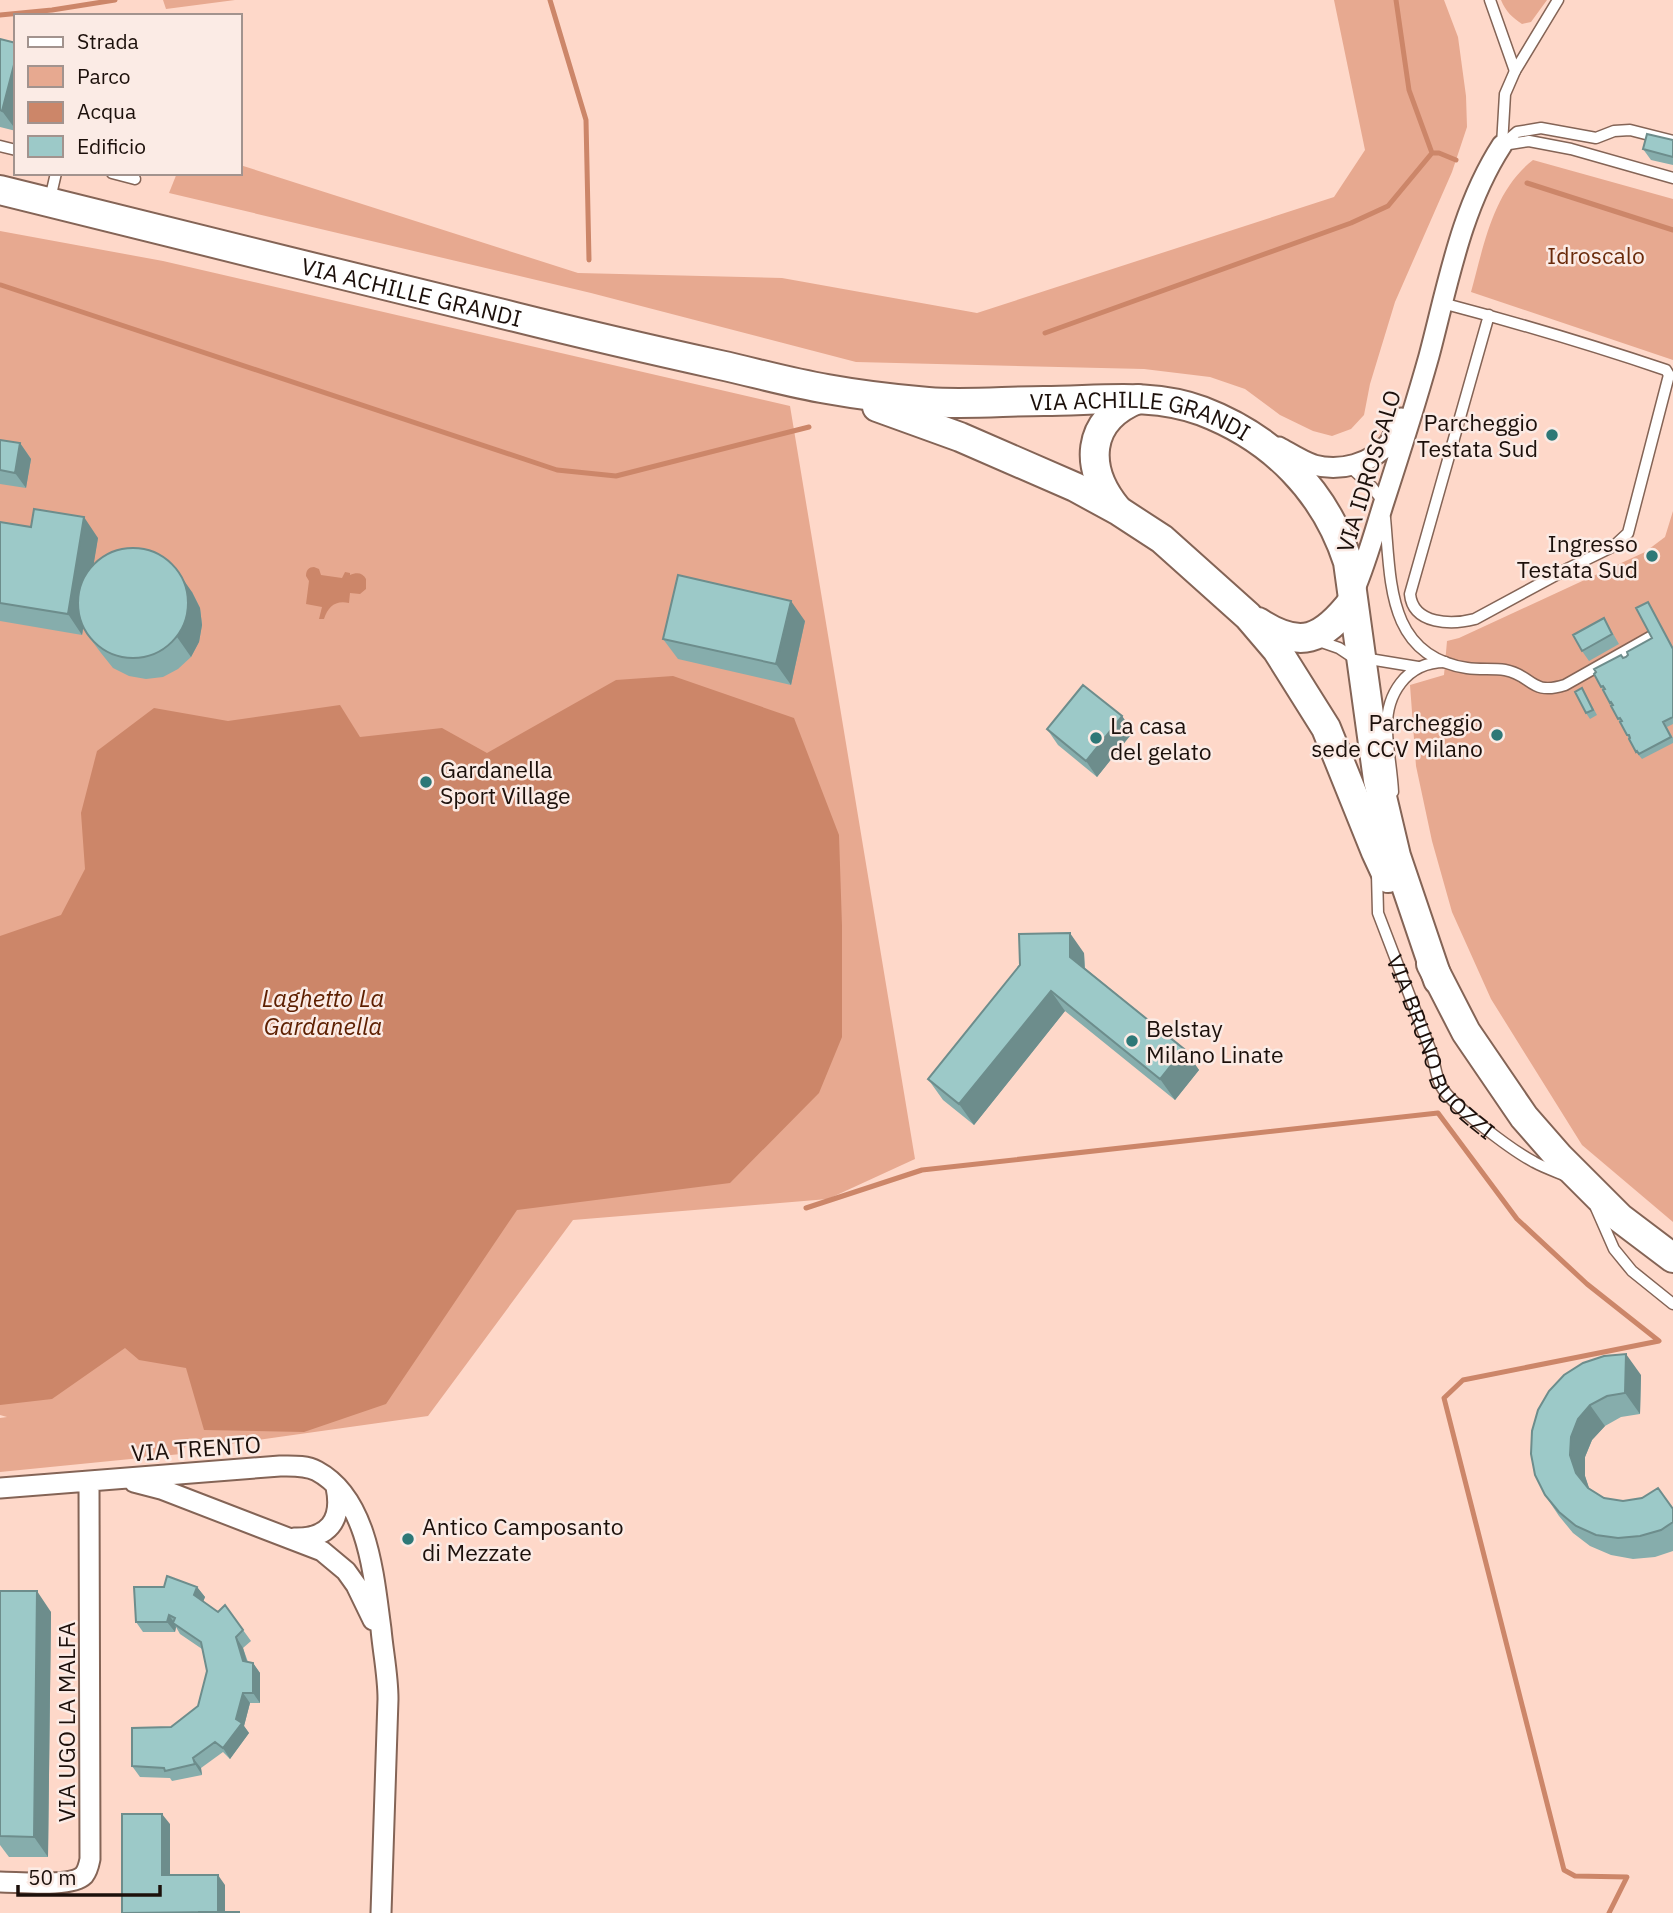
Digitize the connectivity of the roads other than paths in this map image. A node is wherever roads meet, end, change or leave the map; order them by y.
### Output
1 (1489, 0) edge
2 (1558, 0) edge
3 (1515, 71) junction
4 (1673, 141) edge
5 (1502, 145) junction
6 (56, 175) edge
7 (120, 175) edge
8 (1673, 178) edge
9 (135, 179) dead end
10 (0, 190) edge
11 (50, 202) junction
12 (1443, 303) junction
13 (1489, 315) junction
14 (1427, 360) junction
15 (825, 389) junction
16 (1138, 399) junction
17 (1236, 425) junction
18 (1348, 466) junction
19 (1384, 503) junction
20 (1119, 512) junction
21 (1352, 599) junction
22 (1248, 616) junction
23 (1650, 637) edge
24 (1309, 638) junction
25 (1360, 658) junction
26 (1446, 662) junction
27 (1418, 667) junction
28 (1386, 854) junction
29 (1586, 1185) junction
30 (1673, 1258) edge
31 (1673, 1304) edge
32 (115, 1478) junction
33 (89, 1481) junction
34 (336, 1486) junction
35 (0, 1488) edge
36 (293, 1538) junction
37 (383, 1652) junction
38 (0, 1882) edge
39 (382, 1913) edge

1 - 3 lane
2 - 3 lane
3 - 5 lane
4 - 5 lane
5 - 8 lane
5 - 12 street, VIA IDROSCALO
6 - 11 lane
7 - 9 lane
10 - 11 main road, VIA ACHILLE GRANDI
11 - 15 main road, VIA ACHILLE GRANDI
12 - 13 lane
12 - 14 street, VIA IDROSCALO
13 - 13 lane
14 - 18 street, VIA IDROSCALO
14 - 19 street, VIA IDROSCALO
15 - 16 main road, VIA ACHILLE GRANDI
15 - 20 main road, VIA ACHILLE GRANDI
16 - 17 main road, VIA ACHILLE GRANDI
16 - 20 main road
17 - 18 street, VIA IDROSCALO
17 - 21 main road, VIA ACHILLE GRANDI
18 - 19 lane
19 - 21 street, VIA IDROSCALO
19 - 26 lane
20 - 22 main road, VIA ACHILLE GRANDI
21 - 24 main road
21 - 25 main road, VIA BRUNO BUOZZI
22 - 24 main road
22 - 28 main road, VIA BRUNO BUOZZI
23 - 26 lane
24 - 25 lane
25 - 27 lane
25 - 28 main road, VIA BRUNO BUOZZI
26 - 27 lane
27 - 28 lane
28 - 29 main road, VIA BRUNO BUOZZI
28 - 29 lane, VIA BRUNO BUOZZI
29 - 30 main road, VIA BRUNO BUOZZI
29 - 31 lane, VIA BRUNO BUOZZI
32 - 33 street
32 - 34 street, VIA TRENTO
32 - 36 street, VIA TRENTO
33 - 35 street
33 - 38 street, VIA UGO LA MALFA
34 - 36 street
34 - 37 street, VIA TRENTO
36 - 37 street, VIA TRENTO
37 - 39 street, VIA TRENTO

